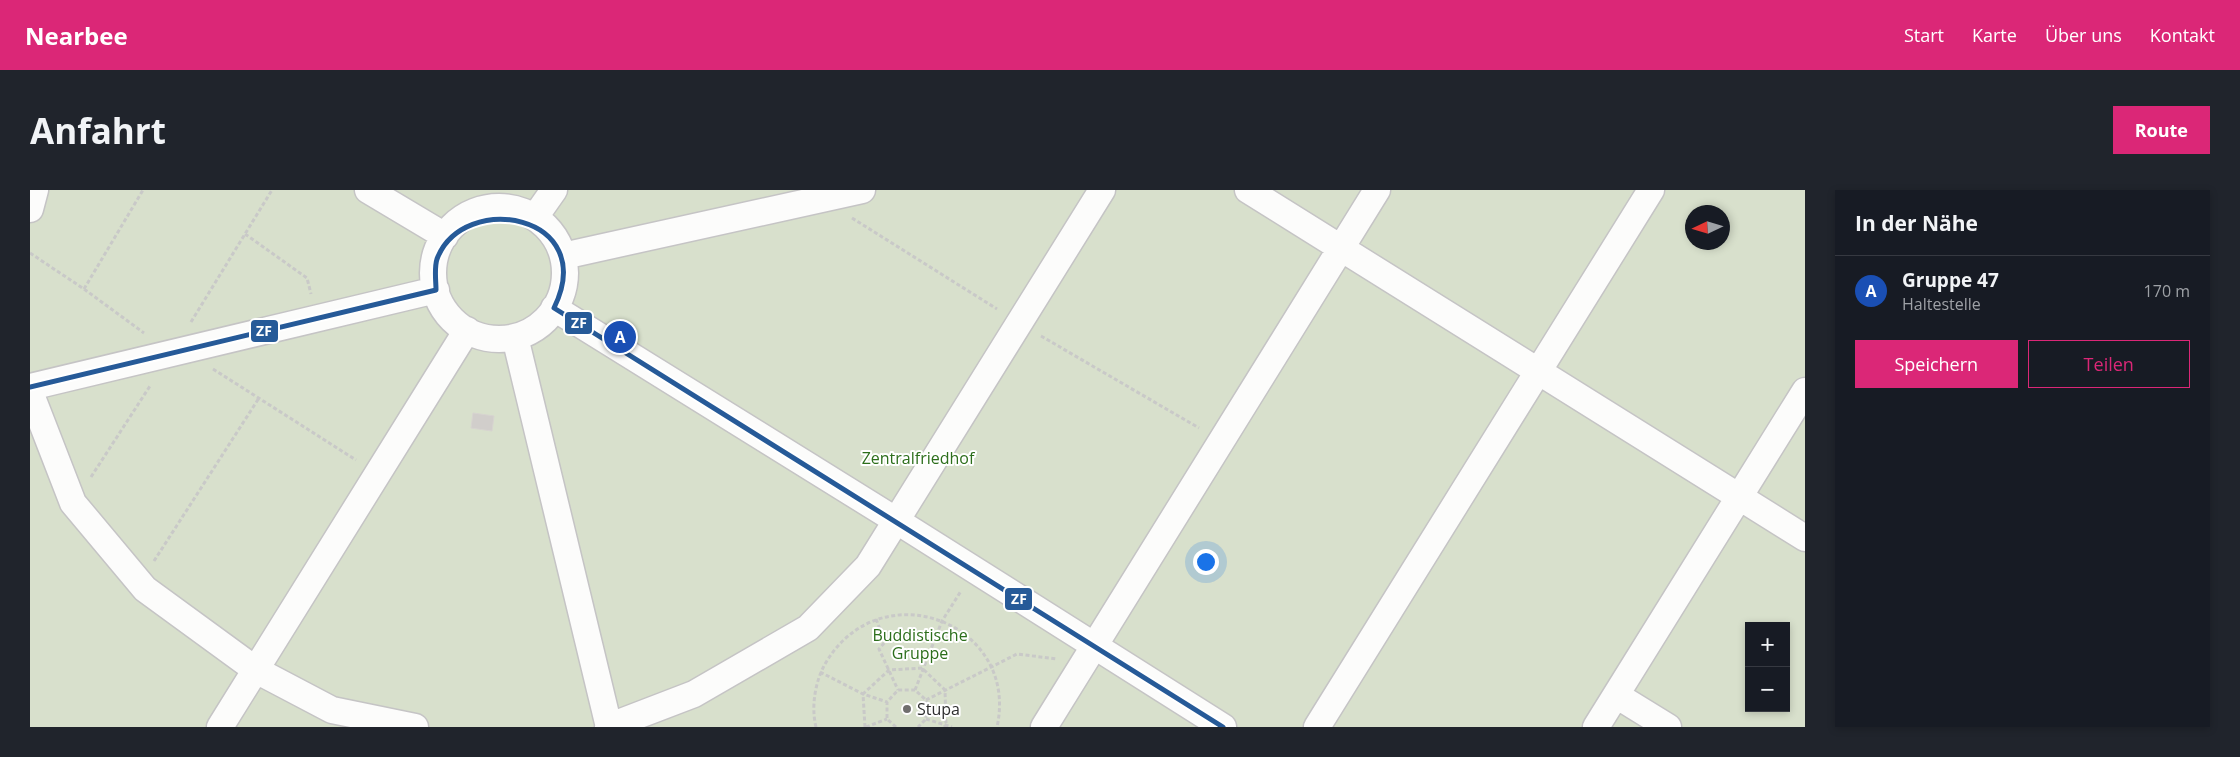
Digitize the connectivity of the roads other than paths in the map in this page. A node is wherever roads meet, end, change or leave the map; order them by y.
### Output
1 (35, 190) edge
2 (368, 190) edge
3 (554, 190) edge
4 (862, 190) edge
5 (1102, 190) edge
6 (1248, 190) edge
7 (1377, 190) edge
8 (1651, 190) edge
9 (483, 199) edge
10 (30, 209) edge
11 (535, 218) junction
12 (444, 236) junction
13 (1341, 248) junction
14 (563, 256) junction
15 (436, 290) junction
16 (554, 308) junction
17 (467, 330) junction
18 (515, 336) junction
19 (1539, 371) junction
20 (30, 386) edge
21 (1805, 391) edge
22 (30, 392) edge
23 (1739, 497) junction
24 (897, 521) junction
25 (1805, 538) edge
26 (1090, 654) junction
27 (256, 670) junction
28 (1616, 695) junction
29 (220, 727) edge
30 (415, 727) edge
31 (609, 727) edge
32 (1044, 727) edge
33 (1223, 727) edge
34 (1317, 727) edge
35 (1596, 727) edge
36 (1668, 727) edge

1 - 10 lane
2 - 12 lane
3 - 11 lane
4 - 14 lane
5 - 24 lane
6 - 13 lane
7 - 13 lane
8 - 19 lane
9 - 11 lane
9 - 12 lane
11 - 14 lane
12 - 15 lane
13 - 19 lane
13 - 26 lane
14 - 16 lane
15 - 17 lane
15 - 20 lane
16 - 18 lane
16 - 24 lane
17 - 18 lane
17 - 27 lane
18 - 31 lane
19 - 23 lane
19 - 34 lane
21 - 23 lane
22 - 27 lane
23 - 25 lane
23 - 28 lane
24 - 26 lane
24 - 31 lane
26 - 32 lane
26 - 33 lane
27 - 29 lane
27 - 30 lane
28 - 35 lane
28 - 36 lane

